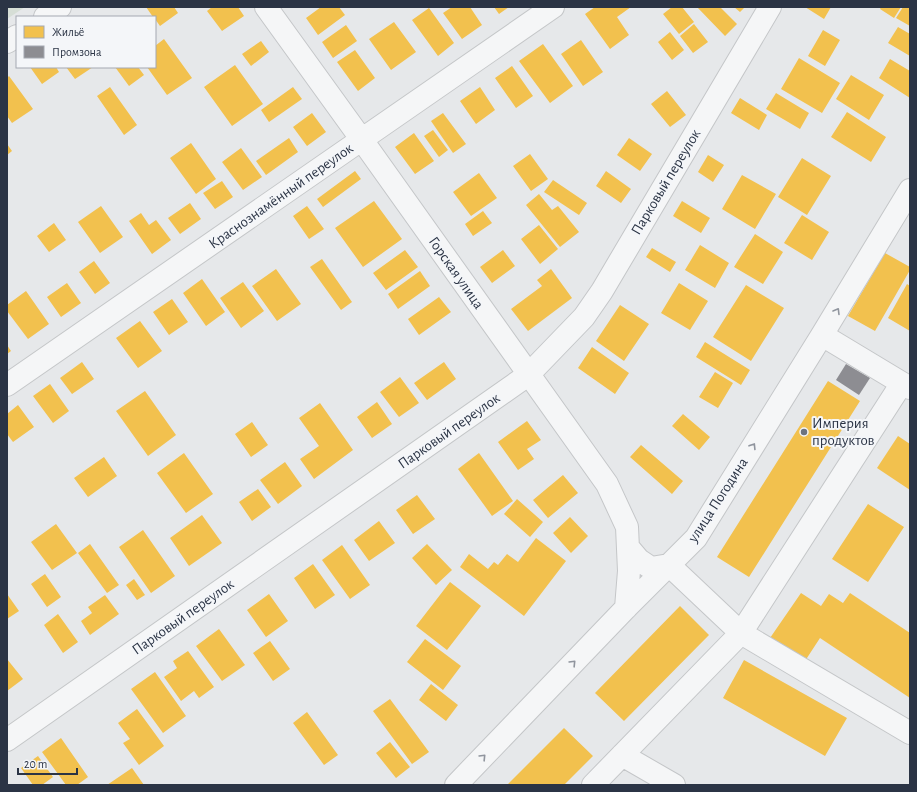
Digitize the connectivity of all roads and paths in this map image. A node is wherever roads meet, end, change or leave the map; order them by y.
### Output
1 (60, 7) edge
2 (266, 7) edge
3 (553, 7) edge
4 (770, 7) edge
5 (46, 16) edge
6 (16, 37) edge
7 (7, 42) edge
8 (362, 140) junction
9 (910, 190) edge
10 (822, 336) junction
11 (528, 375) junction
12 (7, 385) edge
13 (906, 385) edge
14 (628, 547) junction
15 (669, 565) junction
16 (626, 608) junction
17 (741, 633) junction
18 (910, 733) edge
19 (7, 740) edge
20 (622, 755) junction
21 (456, 785) edge
22 (593, 785) edge
23 (674, 785) edge

1 - 5 street
2 - 8 street, Горская улица
3 - 8 street, Краснознамённый переулок
4 - 11 street, Парковый переулок
6 - 7 street
8 - 11 street, Горская улица
8 - 12 street, Краснознамённый переулок
10 -> 9 street, улица Погодина
10 - 13 street
15 -> 10 street, улица Погодина
11 - 14 street, Горская улица
11 - 19 street, Парковый переулок
13 - 17 street
14 - 15 street
14 - 16 street, Горская улица
15 - 16 street, улица Погодина
15 - 17 street
21 -> 16 street, улица Погодина
17 - 18 street
17 - 20 street
20 - 22 street
20 - 23 street

